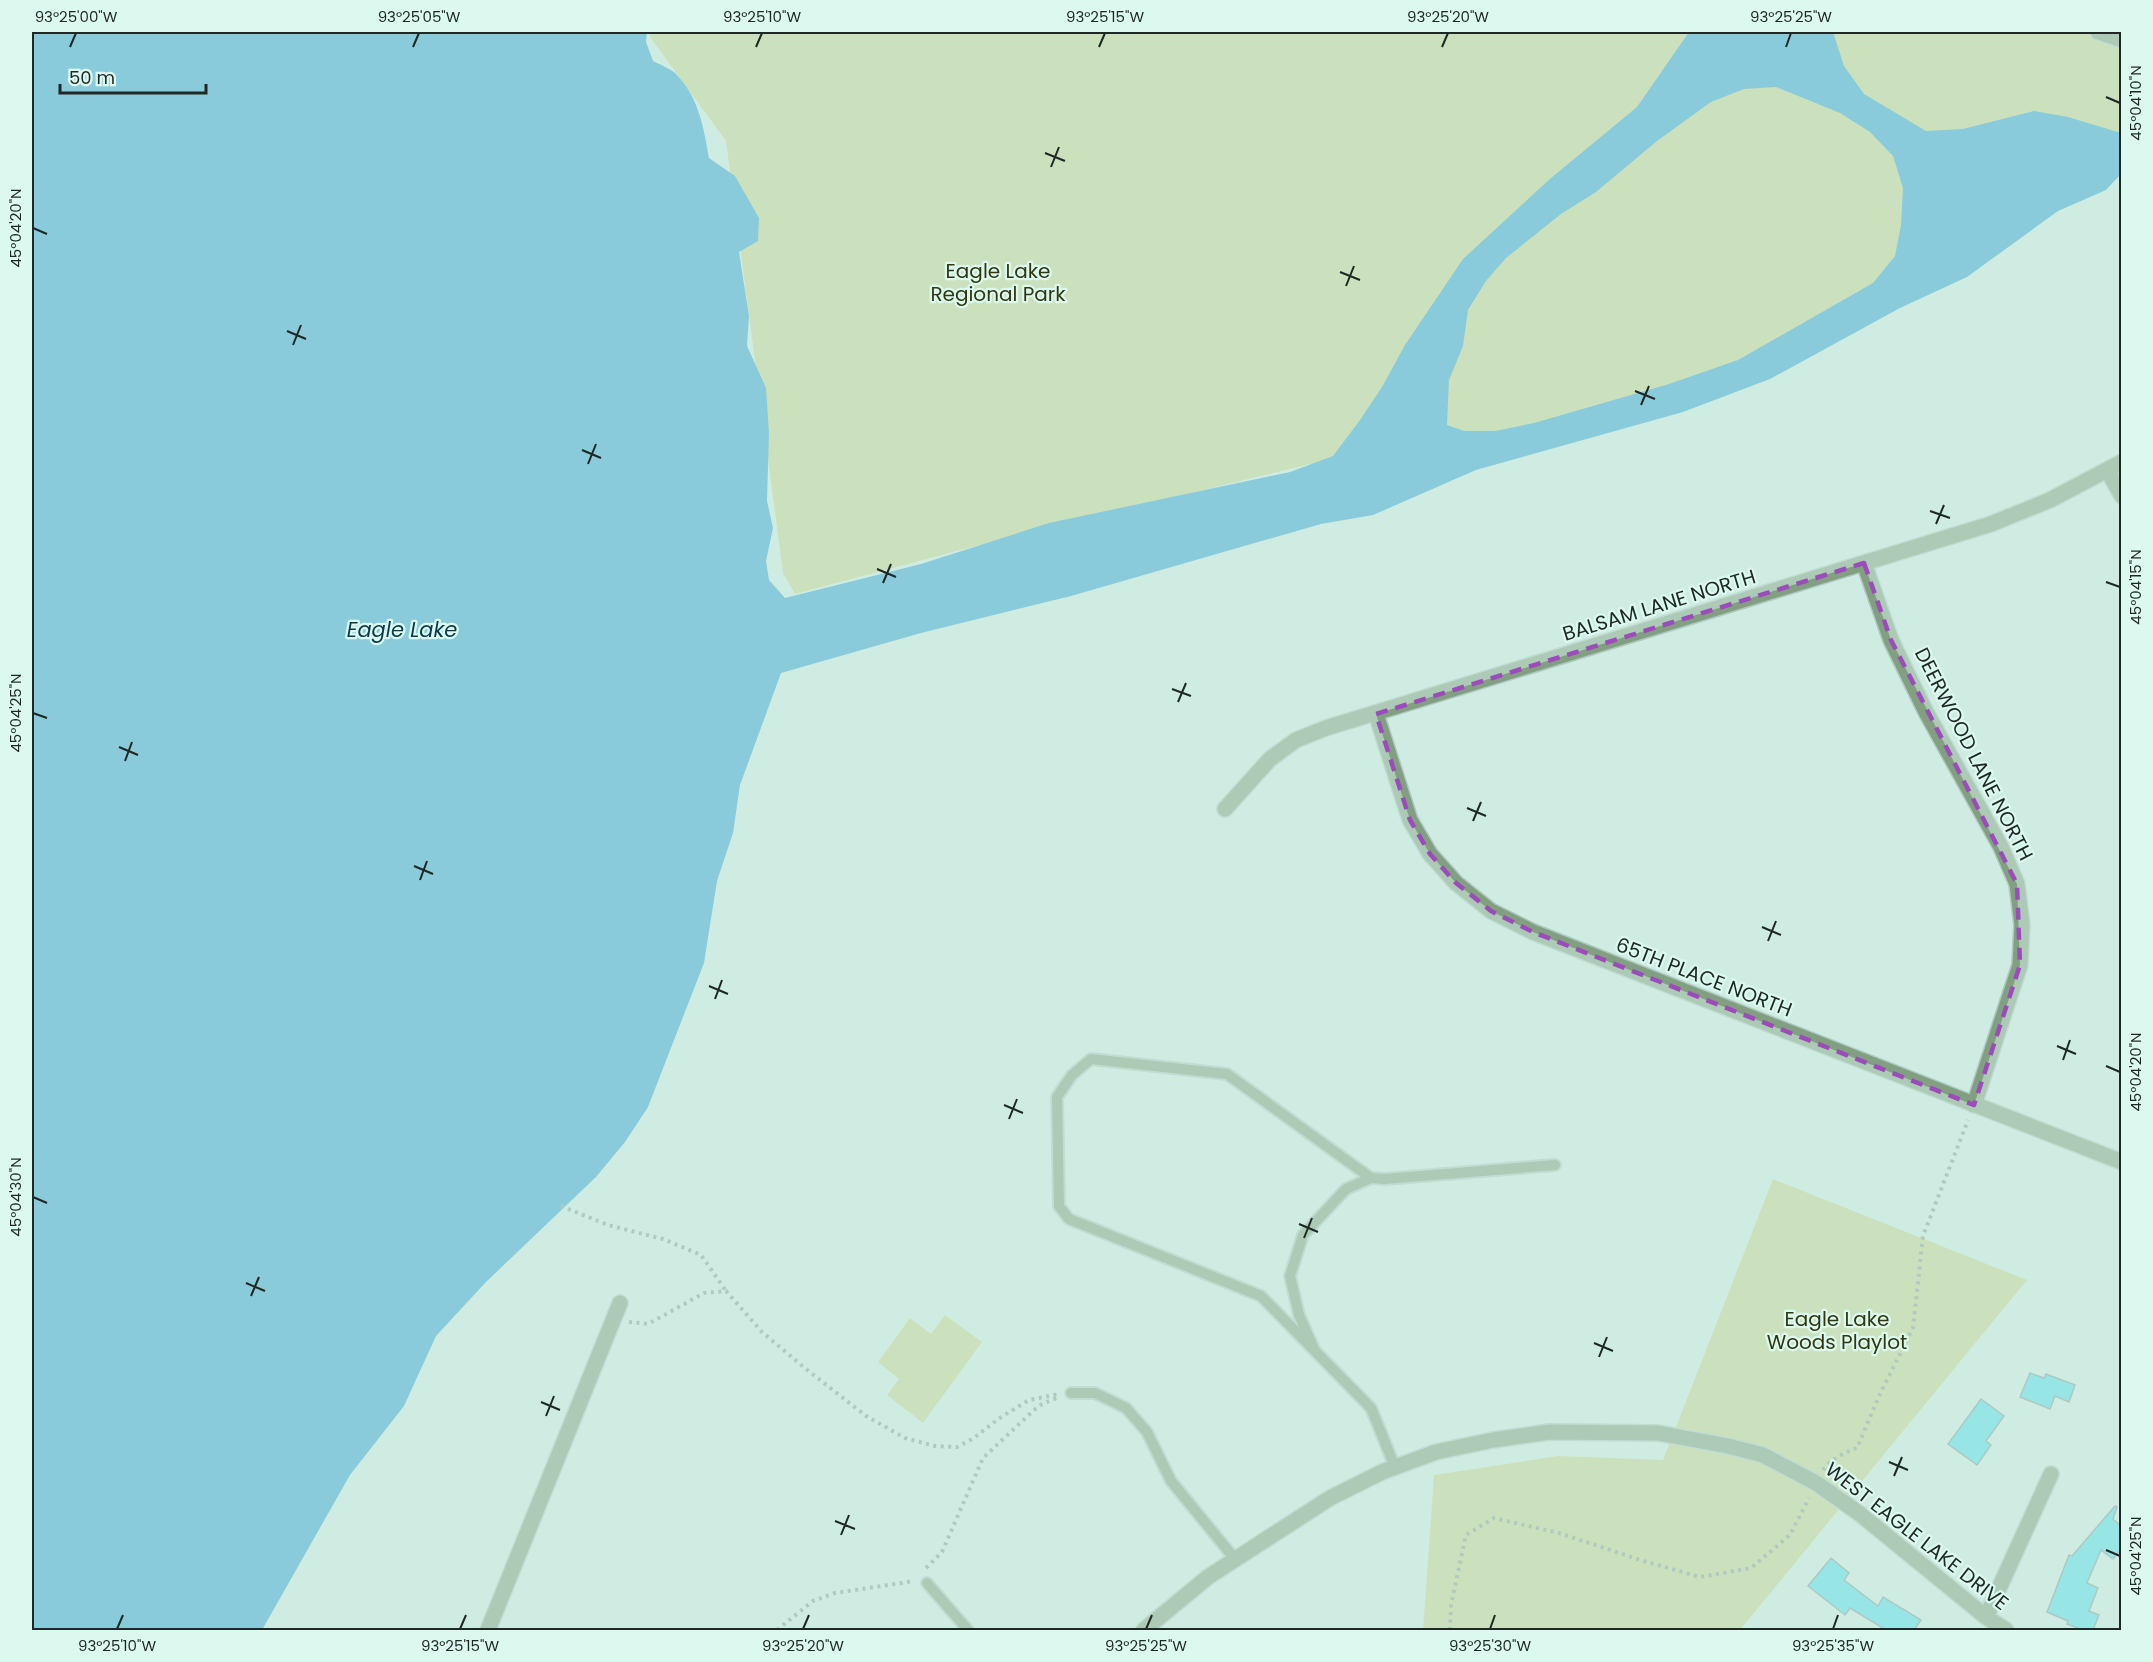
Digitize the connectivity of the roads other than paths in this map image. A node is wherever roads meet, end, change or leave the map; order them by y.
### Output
1 (2098, 32) edge
2 (2121, 40) edge
3 (2121, 462) edge
4 (2107, 470) junction
5 (2121, 496) edge
6 (1864, 563) junction
7 (1376, 714) junction
8 (1226, 809) dead end
9 (1974, 1105) junction
10 (2121, 1162) edge
11 (1556, 1165) dead end
12 (1371, 1178) junction
13 (620, 1303) dead end
14 (1315, 1351) junction
15 (1071, 1392) road end
16 (1395, 1467) junction
17 (2052, 1474) dead end
18 (1235, 1559) junction
19 (927, 1583) dead end
20 (1986, 1617) junction
21 (489, 1630) edge
22 (968, 1630) edge
23 (1144, 1630) edge
24 (2006, 1630) edge

1 - 2 street
3 - 4 street, BALSAM LANE NORTH
4 - 5 street
4 - 6 street, BALSAM LANE NORTH
6 - 7 street, BALSAM LANE NORTH
6 - 9 street, DEERWOOD LANE NORTH
7 - 8 street, BALSAM LANE NORTH
7 - 9 street, 65TH PLACE NORTH
9 - 10 street, 65TH PLACE NORTH
11 - 12 lane
12 - 14 lane
12 - 14 lane
13 - 21 street
14 - 16 lane
15 - 18 lane
16 - 18 street, WEST EAGLE LAKE DRIVE
16 - 20 street, WEST EAGLE LAKE DRIVE
17 - 20 street
18 - 23 street, WEST EAGLE LAKE DRIVE
19 - 22 lane
20 - 24 street, WEST EAGLE LAKE DRIVE

